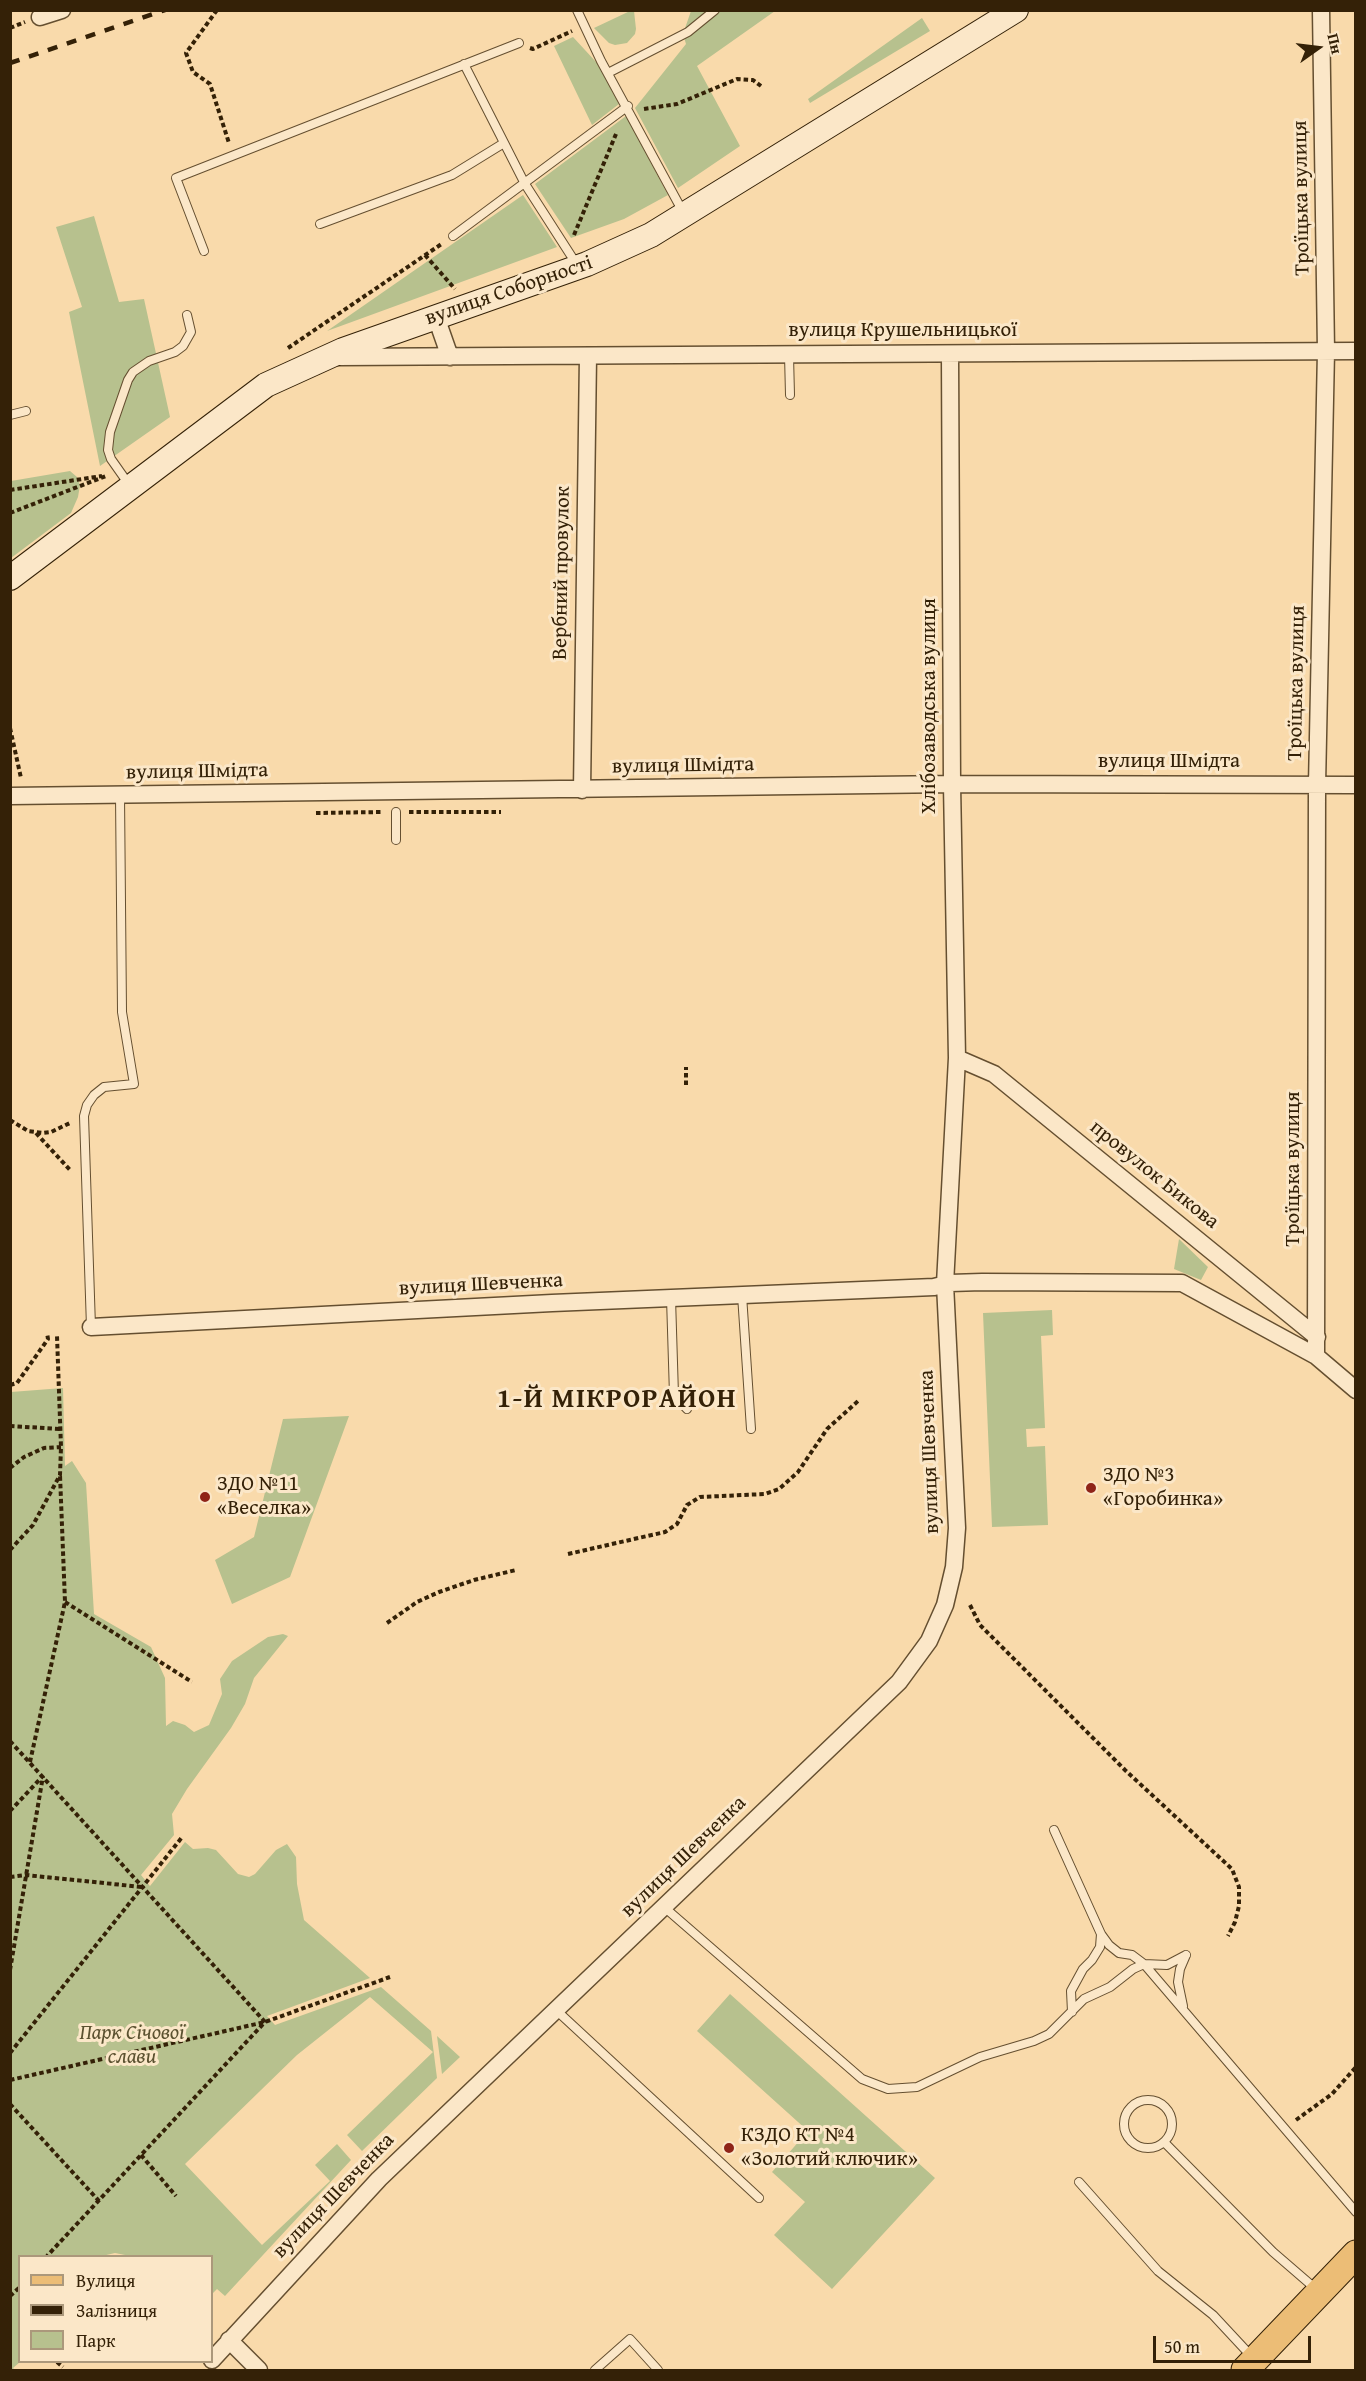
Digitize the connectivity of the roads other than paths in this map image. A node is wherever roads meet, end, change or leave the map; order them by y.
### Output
1 (62, 10) edge
2 (577, 10) edge
3 (715, 10) edge
4 (1016, 10) edge
5 (1322, 10) edge
6 (40, 18) dead end
7 (519, 43) road end
8 (464, 64) junction
9 (608, 73) junction
10 (627, 106) junction
11 (504, 143) junction
12 (525, 184) junction
13 (685, 216) junction
14 (320, 224) dead end
15 (453, 236) road end
16 (204, 251) dead end
17 (573, 259) junction
18 (187, 315) dead end
19 (436, 317) junction
20 (1326, 351) junction
21 (1356, 351) edge
22 (950, 354) junction
23 (789, 355) junction
24 (588, 356) junction
25 (325, 357) junction
26 (450, 357) junction
27 (790, 395) dead end
28 (26, 411) dead end
29 (10, 415) edge
30 (131, 487) junction
31 (10, 578) edge
32 (952, 784) junction
33 (1317, 785) junction
34 (1356, 785) edge
35 (582, 790) junction
36 (120, 795) junction
37 (18, 796) edge
38 (396, 812) dead end
39 (396, 840) dead end
40 (957, 1058) junction
41 (945, 1284) junction
42 (742, 1295) junction
43 (671, 1298) junction
44 (91, 1327) joint
45 (1317, 1337) junction
46 (1316, 1356) junction
47 (1356, 1390) edge
48 (687, 1409) dead end
49 (751, 1429) dead end
50 (1054, 1830) dead end
51 (664, 1907) junction
52 (1101, 1934) junction
53 (1144, 1964) junction
54 (556, 2010) junction
55 (1072, 2012) junction
56 (1187, 2014) junction
57 (1164, 2142) junction
58 (1079, 2181) dead end
59 (759, 2198) dead end
60 (1356, 2212) edge
61 (1356, 2254) edge
62 (1320, 2292) junction
63 (229, 2340) junction
64 (213, 2358) edge
65 (1250, 2365) edge
66 (259, 2370) edge
67 (595, 2370) edge
68 (658, 2370) edge

1 - 6 street
2 - 9 lane
3 - 9 lane
4 - 13 main road, вулиця Соборності
5 - 20 street, Троїцька вулиця
7 - 8 lane
8 - 11 lane
8 - 16 lane
9 - 10 lane
10 - 12 lane
10 - 13 lane
11 - 12 lane
11 - 14 lane
12 - 15 lane
12 - 17 lane
13 - 17 main road, вулиця Соборності
17 - 19 main road, вулиця Соборності
18 - 30 lane
19 - 25 main road, вулиця Соборності
19 - 26 street
20 - 21 street, вулиця Крушельницької
20 - 22 street, вулиця Крушельницької
20 - 33 street, Троїцька вулиця
22 - 23 street, вулиця Крушельницької
22 - 32 street, Хлібозаводська вулиця
23 - 24 street, вулиця Крушельницької
23 - 27 lane
24 - 26 street, вулиця Крушельницької
24 - 35 street, Вербний провулок
25 - 26 street, вулиця Крушельницької
25 - 30 main road, вулиця Соборності
28 - 29 lane
30 - 31 main road, вулиця Соборності
32 - 33 street, вулиця Шмідта
32 - 35 street, вулиця Шмідта
32 - 40 street, Хлібозаводська вулиця
33 - 34 street, вулиця Шмідта
33 - 45 street, Троїцька вулиця
35 - 36 street, вулиця Шмідта
36 - 37 street, вулиця Шмідта
36 - 44 lane
38 - 39 lane
40 - 41 street, вулиця Шевченка
40 - 45 street, провулок Бикова
41 - 42 street, вулиця Шевченка
41 - 46 street, вулиця Шевченка
41 - 51 street, вулиця Шевченка
42 - 43 street, вулиця Шевченка
42 - 49 lane
43 - 44 street, вулиця Шевченка
43 - 48 lane
45 - 46 street, Троїцька вулиця
46 - 47 street
50 - 52 lane
51 - 54 street, вулиця Шевченка
51 - 55 lane
52 - 53 lane
52 - 55 lane
53 - 55 lane
53 - 56 lane
53 - 56 lane
54 - 59 lane
54 - 63 street, вулиця Шевченка
56 - 60 lane
57 - 57 lane
57 - 62 lane
58 - 65 lane
61 - 62 main road
62 - 65 main road
63 - 64 street, вулиця Шевченка
63 - 66 street
67 - 68 lane

